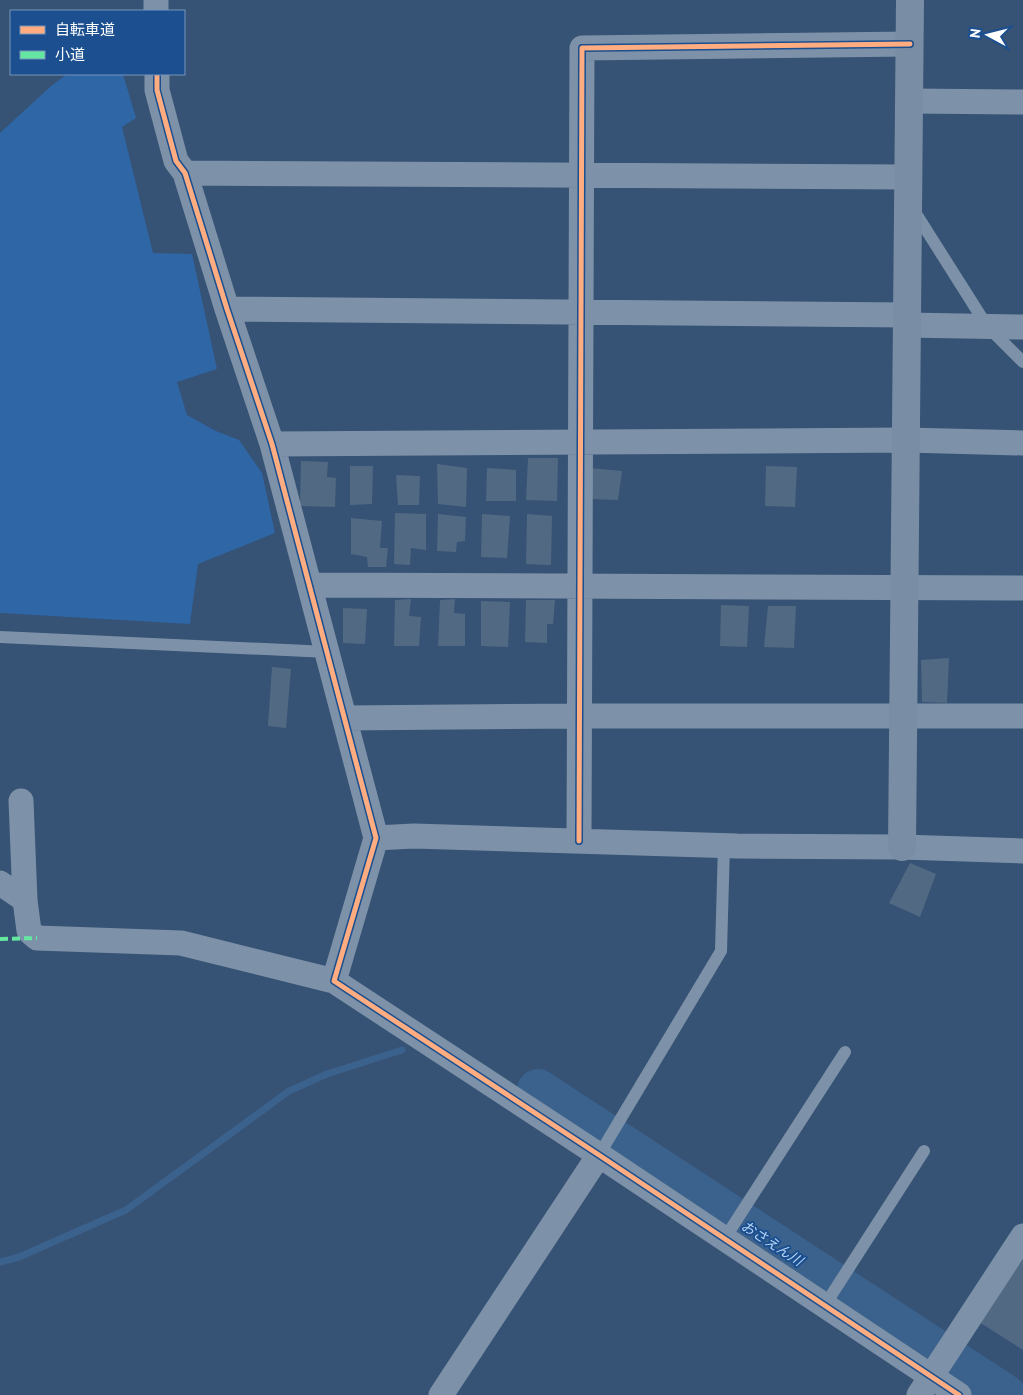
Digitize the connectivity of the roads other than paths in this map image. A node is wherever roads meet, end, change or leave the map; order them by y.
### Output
1 (910, 0) edge
2 (910, 44) junction
3 (157, 75) edge
4 (910, 101) junction
5 (1023, 102) edge
6 (185, 173) junction
7 (580, 175) junction
8 (908, 189) junction
9 (227, 309) junction
10 (580, 312) junction
11 (907, 320) junction
12 (987, 326) junction
13 (1023, 327) edge
14 (1023, 362) edge
15 (906, 440) junction
16 (580, 442) junction
17 (1023, 443) edge
18 (272, 444) junction
19 (311, 585) junction
20 (580, 586) junction
21 (905, 588) junction
22 (1023, 588) edge
23 (0, 637) edge
24 (328, 652) junction
25 (579, 716) junction
26 (1023, 716) edge
27 (904, 717) junction
28 (345, 718) junction
29 (21, 801) dead end
30 (376, 838) junction
31 (579, 842) junction
32 (724, 845) junction
33 (902, 847) junction
34 (1023, 851) edge
35 (0, 884) edge
36 (25, 900) junction
37 (334, 981) junction
38 (845, 1052) dead end
39 (924, 1152) dead end
40 (599, 1155) junction
41 (1023, 1236) edge
42 (725, 1238) junction
43 (825, 1305) junction
44 (926, 1386) edge
45 (441, 1395) edge
46 (959, 1395) edge

1 - 2 street
2 - 4 street
2 - 7 street
3 - 6 street
4 - 5 street
4 - 8 street
6 - 7 street
6 - 9 street
7 - 8 street
7 - 10 street
8 - 11 street
8 - 12 lane
9 - 10 street
9 - 18 street
10 - 11 street
10 - 16 street
11 - 12 street
11 - 15 street
12 - 13 street
12 - 14 lane
15 - 16 street
15 - 17 street
15 - 21 street
16 - 18 street
16 - 20 street
18 - 19 street
19 - 20 street
19 - 24 street
20 - 21 street
20 - 25 street
21 - 22 street
21 - 27 street
23 - 24 lane
24 - 28 street
25 - 27 street
25 - 28 street
25 - 31 street
26 - 27 street
27 - 33 street
28 - 30 street
29 - 36 street
30 - 31 street
30 - 37 street
31 - 32 street
32 - 33 street
32 - 40 lane
33 - 34 street
35 - 36 street
36 - 37 street
37 - 40 street
38 - 42 lane
39 - 43 lane
40 - 42 street
40 - 45 street
41 - 44 street
42 - 43 street
43 - 44 street
44 - 46 street

